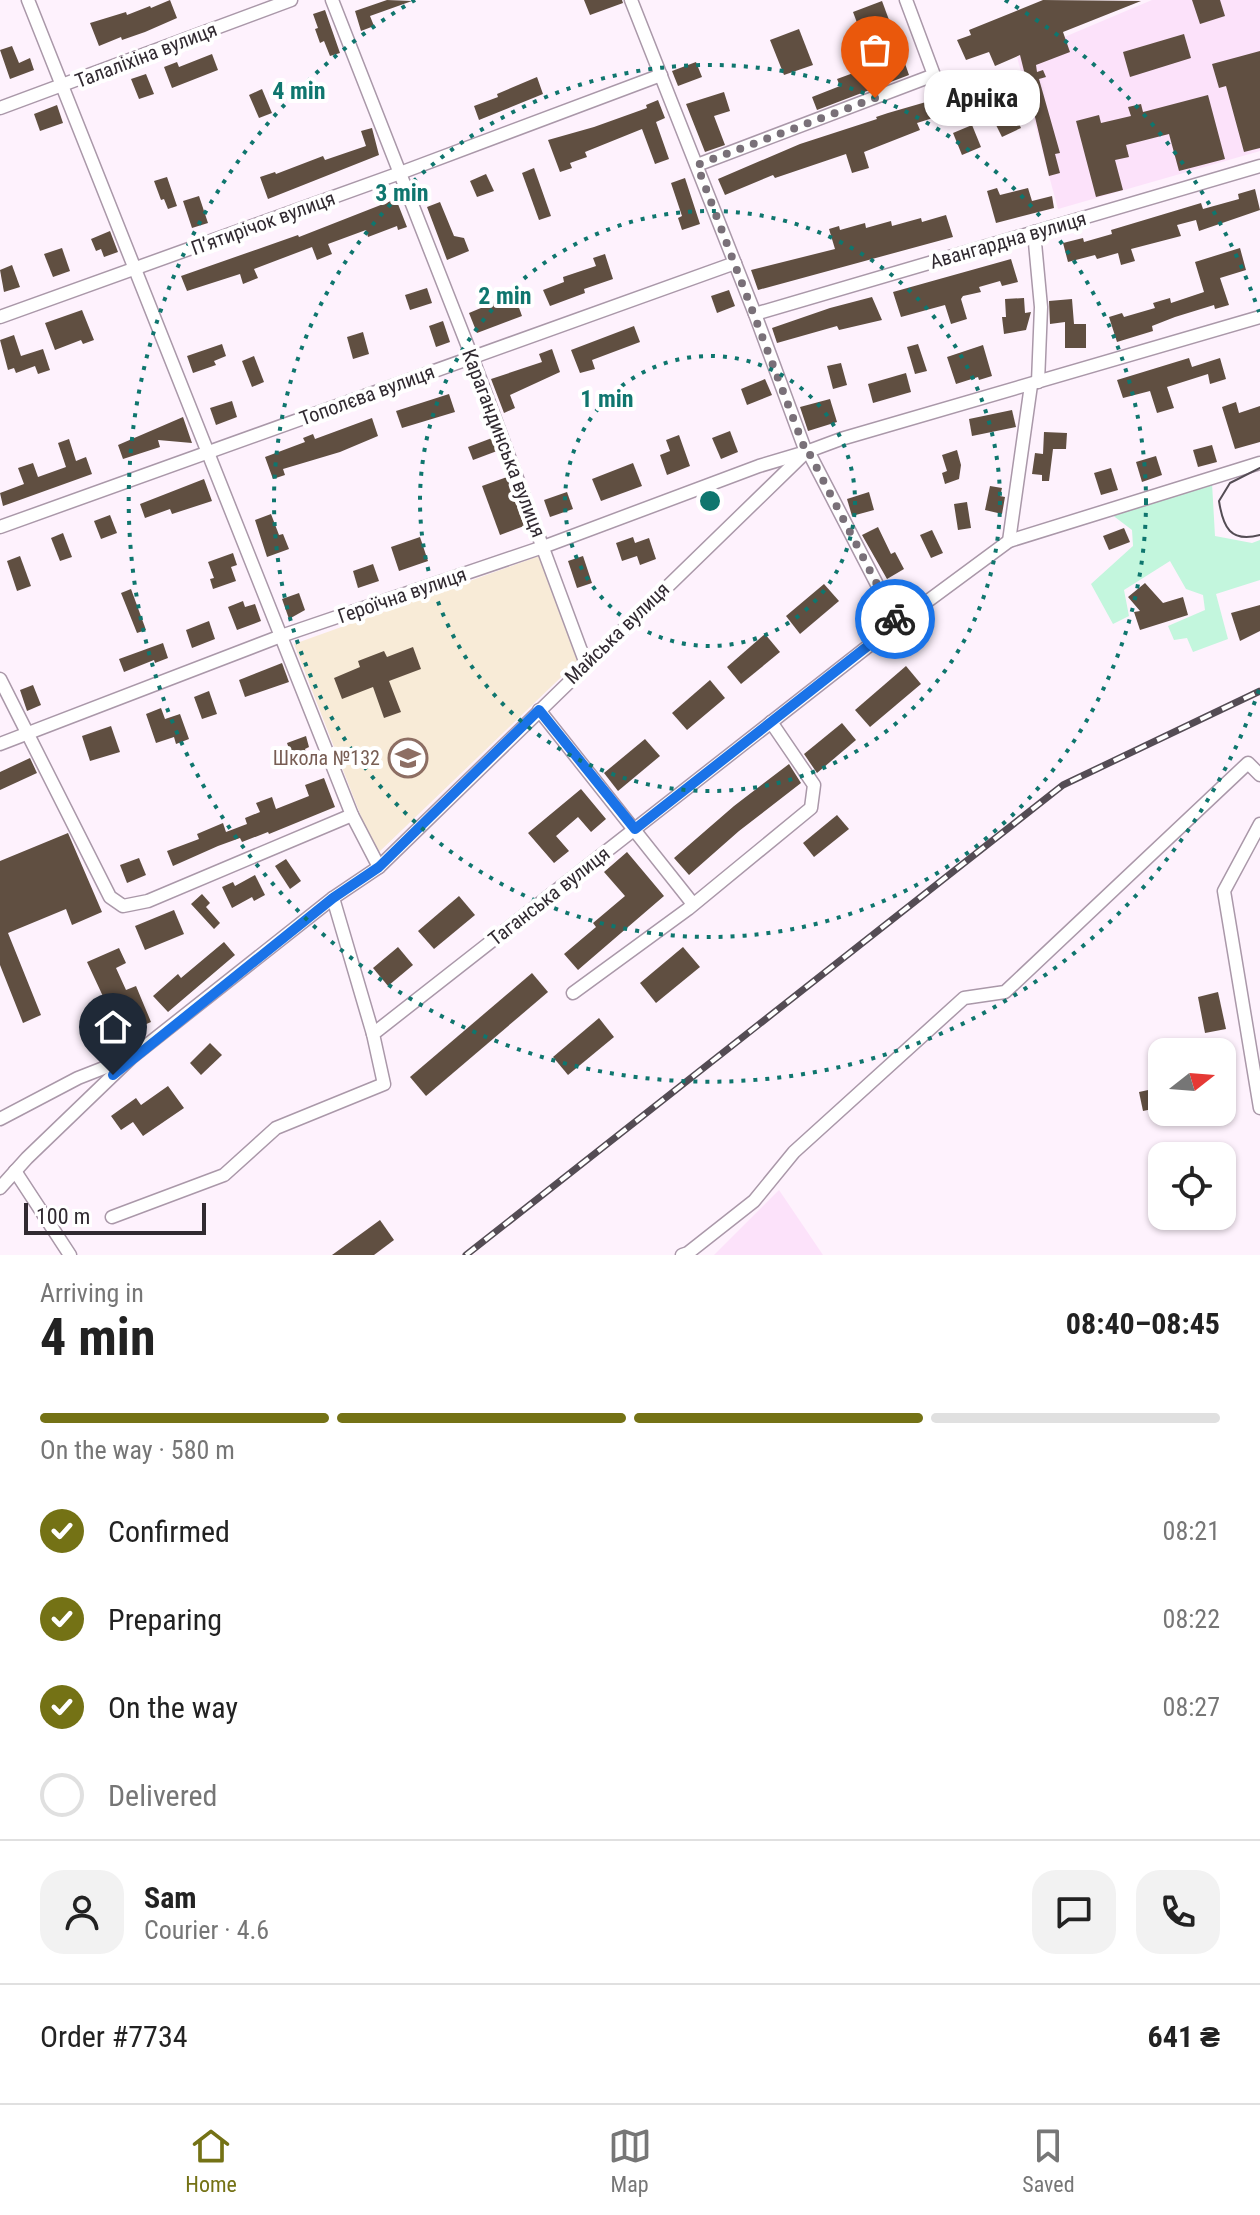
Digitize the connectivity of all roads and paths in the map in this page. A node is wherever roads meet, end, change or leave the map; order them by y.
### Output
1 (28, 0) edge
2 (291, 0) edge
3 (332, 0) edge
4 (631, 0) edge
5 (906, 0) edge
6 (661, 75) junction
7 (62, 86) junction
8 (0, 108) edge
9 (697, 165) junction
10 (1260, 166) edge
11 (400, 173) junction
12 (1034, 232) junction
13 (735, 263) junction
14 (135, 269) junction
15 (755, 314) junction
16 (0, 317) edge
17 (1260, 317) edge
18 (472, 357) junction
19 (1034, 384) junction
20 (807, 451) junction
21 (208, 452) junction
22 (1260, 463) edge
23 (0, 527) edge
24 (1009, 541) junction
25 (543, 547) junction
26 (897, 623) junction
27 (281, 636) junction
28 (586, 664) junction
29 (0, 679) edge
30 (539, 710) junction
31 (771, 722) junction
32 (26, 735) junction
33 (0, 744) edge
34 (1260, 775) edge
35 (352, 815) junction
36 (1260, 824) edge
37 (635, 829) junction
38 (379, 867) junction
39 (333, 898) junction
40 (693, 904) junction
41 (573, 993) dead end
42 (373, 1034) junction
43 (132, 1057) junction
44 (1260, 1108) edge
45 (0, 1119) edge
46 (15, 1171) junction
47 (0, 1188) edge
48 (112, 1217) dead end
49 (70, 1255) edge
50 (682, 1255) edge

1 - 7 street
2 - 7 street, Талаліхіна вулиця
3 - 11 street, Карагандинська вулиця
4 - 6 street
5 - 9 street
6 - 9 street
6 - 11 street, П’ятирічок вулиця
7 - 8 street, Талаліхіна вулиця
7 - 14 street
9 - 13 street
10 - 12 street, Авангардна вулиця
11 - 14 street, П’ятирічок вулиця
11 - 18 street, Карагандинська вулиця
12 - 15 street, Авангардна вулиця
12 - 19 street
13 - 15 street
13 - 18 street, Тополєва вулиця
14 - 16 street, П’ятирічок вулиця
14 - 21 street
15 - 20 street
17 - 19 street, Майська вулиця
18 - 21 street, Тополєва вулиця
18 - 25 street, Карагандинська вулиця
19 - 20 street, Майська вулиця
19 - 24 street
20 - 25 street, Героїчна вулиця
20 - 26 street
20 - 28 street, Майська вулиця
21 - 23 street, Тополєва вулиця
21 - 27 street
22 - 24 street, Таганська вулиця
24 - 26 street, Таганська вулиця
25 - 27 street, Героїчна вулиця
25 - 28 street, Карагандинська вулиця
26 - 31 street, Таганська вулиця
27 - 32 street, Героїчна вулиця
27 - 35 street
28 - 30 street, Майська вулиця
29 - 32 street
30 - 37 street
30 - 38 street, Майська вулиця
31 - 37 street, Таганська вулиця
31 - 40 street
32 - 33 street, Героїчна вулиця
32 - 35 street
34 - 50 street
35 - 38 street
36 - 44 street
37 - 40 street
37 - 42 street, Таганська вулиця
38 - 39 street, Майська вулиця
39 - 42 street
39 - 43 street, Майська вулиця
40 - 41 street
42 - 48 street
43 - 45 street
43 - 46 street, Майська вулиця
46 - 47 street, Майська вулиця
46 - 49 street

